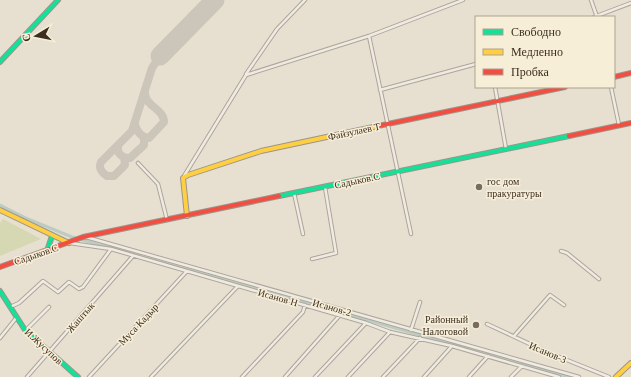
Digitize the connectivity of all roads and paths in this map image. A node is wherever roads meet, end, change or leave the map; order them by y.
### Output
1 (58, 0) edge
2 (305, 0) edge
3 (463, 0) edge
4 (591, 0) edge
5 (631, 3) edge
6 (596, 16) edge
7 (598, 16) edge
8 (369, 36) junction
9 (0, 62) edge
10 (475, 64) edge
11 (246, 74) junction
12 (631, 74) edge
13 (615, 77) edge
14 (495, 88) edge
15 (560, 88) edge
16 (611, 88) edge
17 (380, 90) junction
18 (498, 101) junction
19 (387, 124) junction
20 (631, 124) edge
21 (619, 126) junction
22 (506, 149) junction
23 (138, 163) dead end
24 (399, 171) junction
25 (183, 178) junction
26 (325, 187) junction
27 (294, 193) junction
28 (0, 210) edge
29 (187, 216) junction
30 (167, 220) junction
31 (303, 234) dead end
32 (410, 234) dead end
33 (52, 236) junction
34 (84, 237) junction
35 (71, 242) junction
36 (111, 249) junction
37 (47, 251) junction
38 (561, 251) dead end
39 (133, 256) junction
40 (312, 259) dead end
41 (0, 267) edge
42 (187, 271) junction
43 (599, 279) dead end
44 (238, 286) junction
45 (0, 291) edge
46 (420, 302) dead end
47 (305, 305) junction
48 (564, 306) dead end
49 (10, 307) junction
50 (49, 307) dead end
51 (340, 315) junction
52 (17, 317) junction
53 (366, 323) junction
54 (487, 324) dead end
55 (26, 330) junction
56 (411, 330) junction
57 (390, 332) junction
58 (514, 336) junction
59 (0, 338) edge
60 (420, 338) junction
61 (452, 346) junction
62 (50, 352) junction
63 (488, 356) junction
64 (631, 363) edge
65 (522, 366) junction
66 (27, 377) edge
67 (78, 377) edge
68 (90, 377) edge
69 (151, 377) edge
70 (242, 377) edge
71 (285, 377) edge
72 (315, 377) edge
73 (348, 377) edge
74 (383, 377) edge
75 (424, 377) edge
76 (468, 377) edge
77 (511, 377) edge
78 (559, 377) edge
79 (579, 377) edge
80 (609, 377) edge
81 (616, 377) edge

1 - 9 street
2 - 11 street
3 - 8 street
4 - 6 street
5 - 7 street
8 - 11 street
8 - 17 street
10 - 17 street
11 - 25 street
12 - 13 street
14 - 18 street
15 - 18 street, Файзулаев Т
16 - 21 street
17 - 19 street
18 - 19 street, Файзулаев Т
18 - 22 street
19 - 24 street
19 - 25 street, Файзулаев Т
20 - 21 street, Садыков.С
21 - 22 street, Садыков.С
22 - 24 street, Садыков.С
23 - 30 street
24 - 26 street, Садыков.С
24 - 32 street
25 - 29 street
26 - 27 street, Садыков.С
26 - 40 street
27 - 29 street, Садыков.С
27 - 31 street
28 - 33 street, Исанов Н
29 - 30 street, Садыков.С
30 - 34 street, Садыков.С
33 - 35 street, Исанов Н
33 - 37 street
34 - 35 street, Садыков.С
34 - 56 street, Исанов-2
35 - 36 street, Исанов Н
35 - 37 street, Садыков.С
36 - 39 street, Исанов Н
36 - 49 street
37 - 41 street, Садыков.С
38 - 43 street
39 - 42 street, Исанов Н
39 - 62 street, Жаштык
42 - 44 street, Исанов Н
42 - 68 street, Муса Кадыр
44 - 47 street, Исанов Н
44 - 69 street
45 - 49 street, И.Жусупов
46 - 56 street
47 - 51 street, Исанов Н
47 - 70 street
48 - 58 street
49 - 52 street, И.Жусупов
50 - 55 street
51 - 53 street, Исанов Н
51 - 71 street
52 - 55 street, И.Жусупов
52 - 59 street
53 - 57 street, Исанов Н
53 - 72 street
54 - 58 street, Исанов-3
55 - 62 street, И.Жусупов
56 - 79 street, Исанов-2
57 - 60 street, Исанов Н
57 - 73 street
58 - 80 street, Исанов-3
60 - 61 street, Исанов Н
60 - 74 street
61 - 63 street, Исанов Н
61 - 75 street
62 - 66 street, Жаштык
62 - 67 street, И.Жусупов
63 - 65 street, Исанов Н
63 - 76 street
64 - 81 street
65 - 77 street
65 - 78 street, Исанов Н

